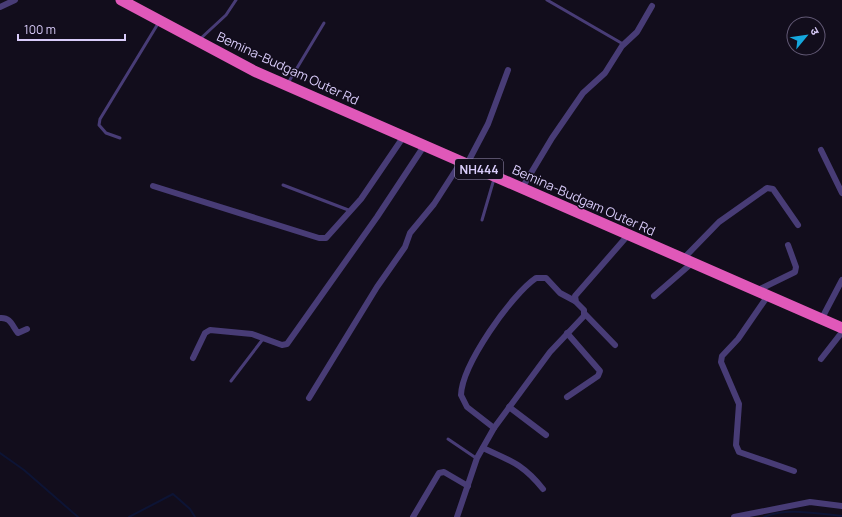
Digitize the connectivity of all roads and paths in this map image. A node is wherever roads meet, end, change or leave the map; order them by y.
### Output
1 (15, 0) edge
2 (121, 0) edge
3 (236, 0) edge
4 (547, 0) edge
5 (652, 6) dead end
6 (0, 7) edge
7 (160, 20) junction
8 (324, 23) dead end
9 (198, 41) junction
10 (624, 44) junction
11 (508, 70) dead end
12 (287, 85) junction
13 (404, 136) junction
14 (120, 138) dead end
15 (424, 146) junction
16 (820, 150) dead end
17 (464, 163) junction
18 (496, 176) junction
19 (283, 185) dead end
20 (153, 186) dead end
21 (522, 188) junction
22 (842, 192) edge
23 (351, 211) junction
24 (482, 220) dead end
25 (798, 225) dead end
26 (629, 234) junction
27 (788, 245) dead end
28 (687, 261) junction
29 (842, 280) edge
30 (756, 292) junction
31 (654, 296) dead end
32 (767, 297) junction
33 (575, 300) junction
34 (585, 314) junction
35 (0, 318) edge
36 (821, 320) junction
37 (842, 328) edge
38 (27, 330) dead end
39 (842, 332) edge
40 (567, 333) junction
41 (264, 337) junction
42 (615, 345) dead end
43 (193, 358) dead end
44 (820, 359) dead end
45 (231, 381) dead end
46 (567, 396) dead end
47 (309, 398) dead end
48 (509, 407) junction
49 (494, 428) junction
50 (546, 435) dead end
51 (448, 439) dead end
52 (483, 448) junction
53 (477, 458) junction
54 (794, 472) dead end
55 (468, 486) junction
56 (543, 489) dead end
57 (842, 506) edge
58 (413, 517) edge
59 (457, 517) edge
60 (734, 517) edge

1 - 6 street
2 - 7 highway, Bemina-Budgam Outer Rd / NH444
3 - 9 lane
4 - 10 lane
5 - 10 street
7 - 9 highway, Bemina-Budgam Outer Rd / NH444
7 - 14 lane
8 - 12 lane
9 - 12 highway, Bemina-Budgam Outer Rd / NH444
10 - 21 street
11 - 17 street
12 - 13 highway, Bemina-Budgam Outer Rd / NH444
13 - 15 highway, Bemina-Budgam Outer Rd / NH444
13 - 23 street
15 - 17 highway, Bemina-Budgam Outer Rd / NH444
15 - 41 street
16 - 22 street
17 - 18 highway, Bemina-Budgam Outer Rd / NH444
17 - 47 street
18 - 21 highway, Bemina-Budgam Outer Rd / NH444
18 - 24 lane
19 - 23 lane
20 - 23 street
21 - 26 highway, Bemina-Budgam Outer Rd / NH444
25 - 28 street
26 - 28 highway, Bemina-Budgam Outer Rd / NH444
26 - 33 street
27 - 30 street
28 - 30 highway, Bemina-Budgam Outer Rd / NH444
28 - 31 street
29 - 36 street
30 - 32 highway, Bemina-Budgam Outer Rd / NH444
32 - 36 highway, Bemina-Budgam Outer Rd / NH444
32 - 54 street
33 - 34 street
33 - 49 street
34 - 40 street
34 - 42 street
35 - 38 street
36 - 37 highway, Bemina-Budgam Outer Rd / NH444
39 - 44 street
40 - 46 street
40 - 48 street
41 - 43 street
41 - 45 lane
48 - 49 street
48 - 50 street
49 - 52 street
51 - 53 lane
52 - 53 street
52 - 56 street
53 - 55 street
55 - 58 street
55 - 59 street
57 - 60 street

